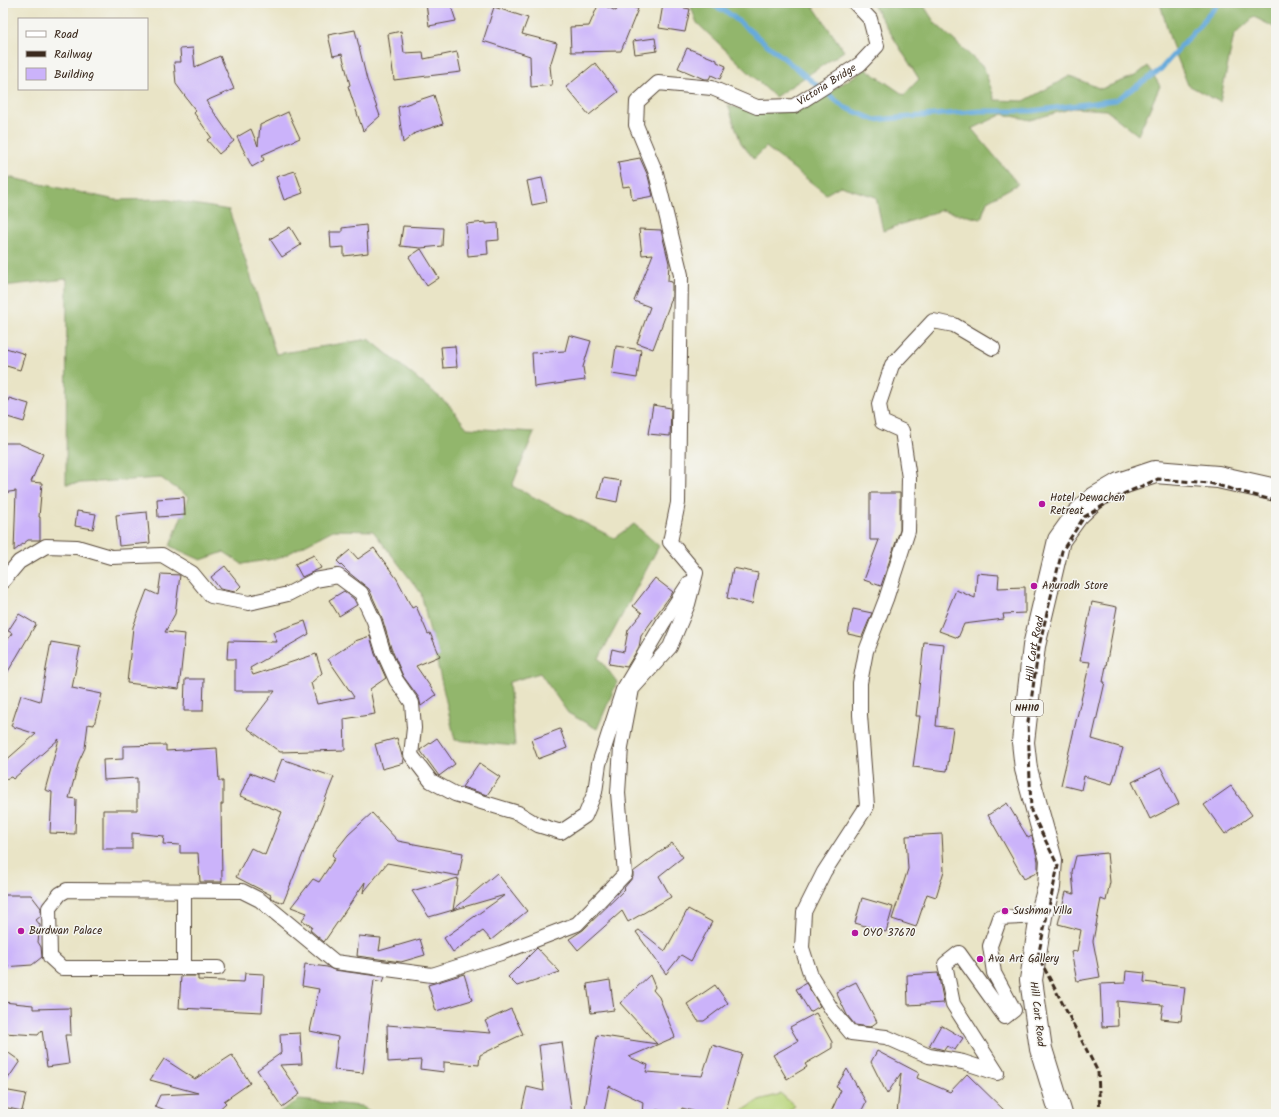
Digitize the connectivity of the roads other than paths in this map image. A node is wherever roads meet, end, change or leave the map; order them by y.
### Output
1 (855, 3) edge
2 (993, 348) dead end
3 (1276, 490) edge
4 (696, 573) junction
5 (3, 581) edge
6 (184, 891) junction
7 (1041, 916) junction
8 (184, 968) junction
9 (218, 968) dead end
10 (1062, 1114) edge

1 - 4 street, Victoria Bridge
2 - 7 street
3 - 7 highway, Hill Cart Road / NH110
4 - 5 street
4 - 6 street
6 - 8 street
6 - 8 street
7 - 10 highway, Hill Cart Road / NH110
8 - 9 street

